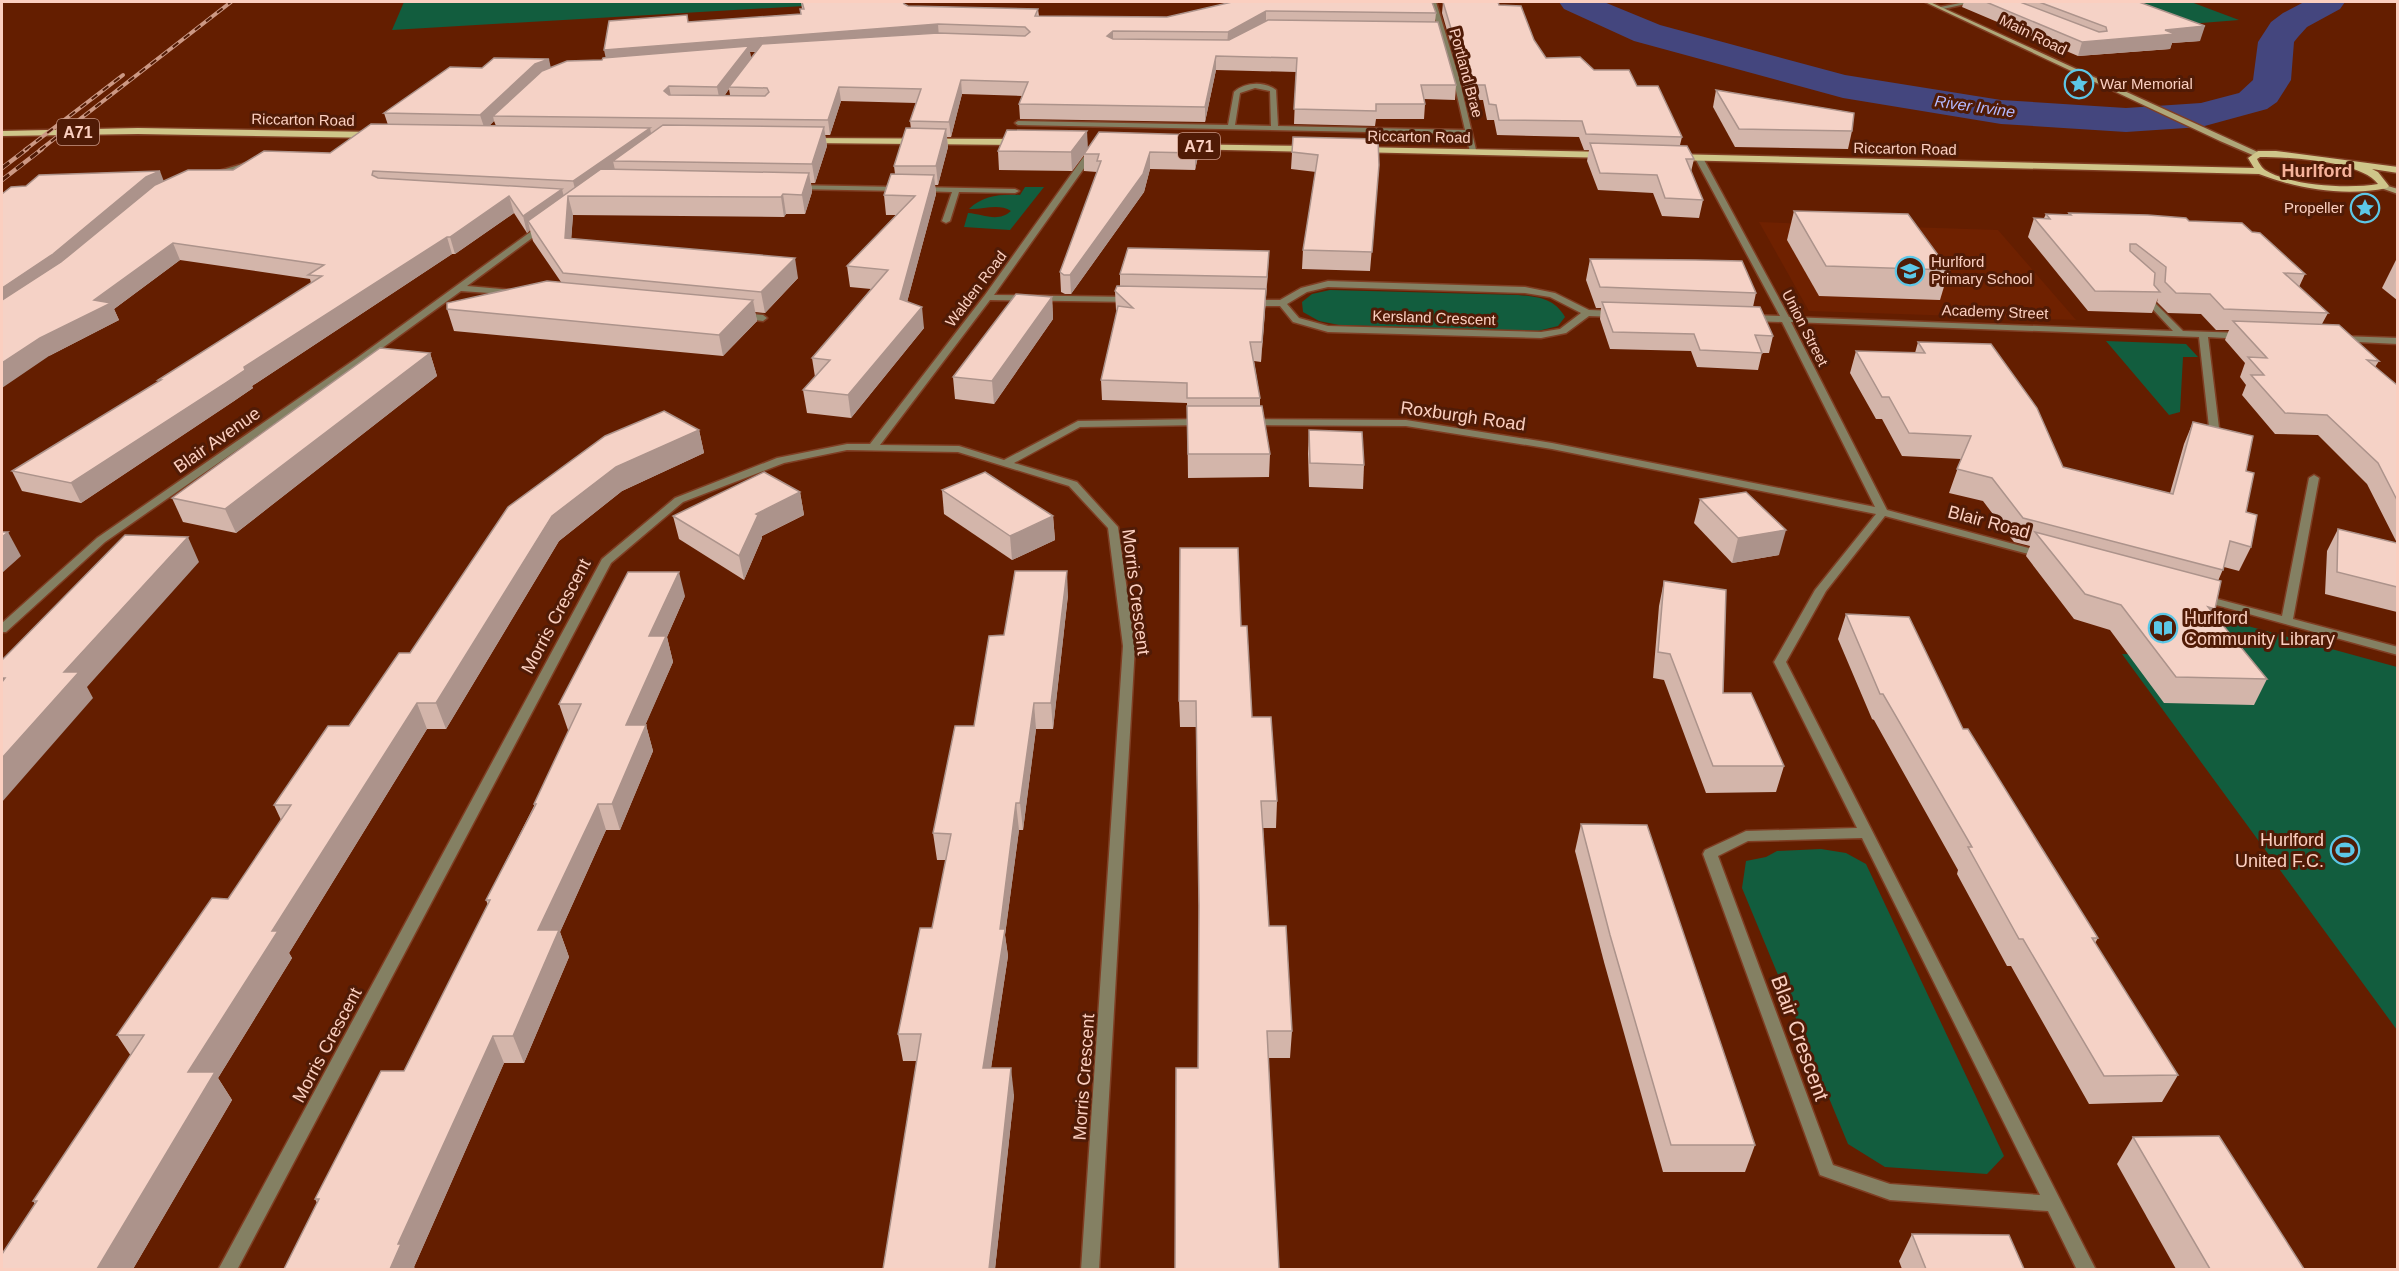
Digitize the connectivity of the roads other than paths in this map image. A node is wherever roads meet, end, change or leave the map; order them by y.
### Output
1 (1433, 2) edge
2 (1927, 2) edge
3 (1972, 2) edge
4 (1943, 7) junction
5 (1430, 31) edge
6 (1442, 31) junction
7 (1018, 123) dead end
8 (1232, 127) junction
9 (1275, 128) junction
10 (1468, 132) junction
11 (2, 134) edge
12 (375, 135) junction
13 (386, 135) edge
14 (793, 140) edge
15 (1034, 143) edge
16 (1082, 144) edge
17 (1098, 144) joint
18 (356, 145) edge
19 (1168, 145) edge
20 (1321, 149) edge
21 (1345, 149) edge
22 (1474, 152) junction
23 (2258, 154) junction
24 (1617, 156) edge
25 (1664, 157) edge
26 (1699, 158) junction
27 (262, 161) edge
28 (2355, 165) junction
29 (2397, 170) edge
30 (2260, 171) junction
31 (202, 178) edge
32 (2384, 186) junction
33 (781, 187) edge
34 (957, 190) junction
35 (1015, 191) dead end
36 (2397, 192) edge
37 (550, 221) edge
38 (946, 221) dead end
39 (2145, 283) edge
40 (459, 288) junction
41 (529, 295) edge
42 (988, 297) junction
43 (1141, 300) edge
44 (1235, 302) edge
45 (1282, 303) junction
46 (1587, 313) junction
47 (1622, 314) edge
48 (728, 315) edge
49 (763, 318) dead end
50 (1739, 318) edge
51 (1786, 320) junction
52 (2181, 334) junction
53 (2203, 335) junction
54 (2249, 336) edge
55 (2330, 339) edge
56 (2397, 341) edge
57 (1212, 422) edge
58 (1235, 422) edge
59 (2215, 436) edge
60 (872, 447) junction
61 (1006, 463) junction
62 (2314, 478) dead end
63 (1883, 512) junction
64 (2056, 559) edge
65 (2195, 596) edge
66 (2287, 621) junction
67 (2, 629) edge
68 (2397, 651) edge
69 (1867, 833) junction
70 (2054, 1204) junction
71 (227, 1269) edge
72 (1090, 1269) edge
73 (2087, 1269) edge

1 - 6 street, Portland Brae
2 - 4 main road, Main Road
3 - 4 street
4 - 23 main road, Main Road
5 - 6 street
6 - 10 street, Portland Brae
7 - 8 street, Riccarton Road
8 - 9 street, Riccarton Road
8 - 9 street
9 - 10 street, Riccarton Road
10 - 22 street, Portland Brae
11 - 12 main road, Riccarton Road / A71
12 - 13 main road, Riccarton Road / A71
12 - 18 street
14 - 15 main road
16 - 17 main road
17 - 42 street, Walden Road
19 - 20 main road, A71
21 - 22 main road, Riccarton Road
22 - 24 main road, Riccarton Road
23 - 28 main road
23 - 30 main road
25 - 26 main road, Riccarton Road
26 - 30 main road, Riccarton Road
26 - 51 street, Union Street
27 - 31 street
28 - 29 main road
28 - 32 main road
30 - 32 main road, Riccarton Road
32 - 36 main road
33 - 34 street
34 - 35 street
34 - 38 street
37 - 40 street, Blair Avenue
39 - 52 street
40 - 41 street
40 - 67 street, Blair Avenue
42 - 43 street
42 - 60 street, Walden Road
44 - 45 street, Kersland Crescent
45 - 46 street, Kersland Crescent
45 - 46 street, Kersland Crescent
46 - 47 street, Kersland Crescent
48 - 49 street
50 - 51 street
51 - 52 street, Academy Street
51 - 63 street, Union Street
52 - 53 street, Academy Street
53 - 54 street, Academy Street
53 - 59 street
55 - 56 street
57 - 61 street
58 - 63 street, Roxburgh Road
60 - 61 street, Morris Crescent
60 - 71 street, Morris Crescent
61 - 72 street, Morris Crescent
62 - 66 street
63 - 64 street, Blair Road
63 - 69 street
65 - 66 street
66 - 68 street
69 - 70 street
69 - 70 street, Blair Crescent
70 - 73 street

